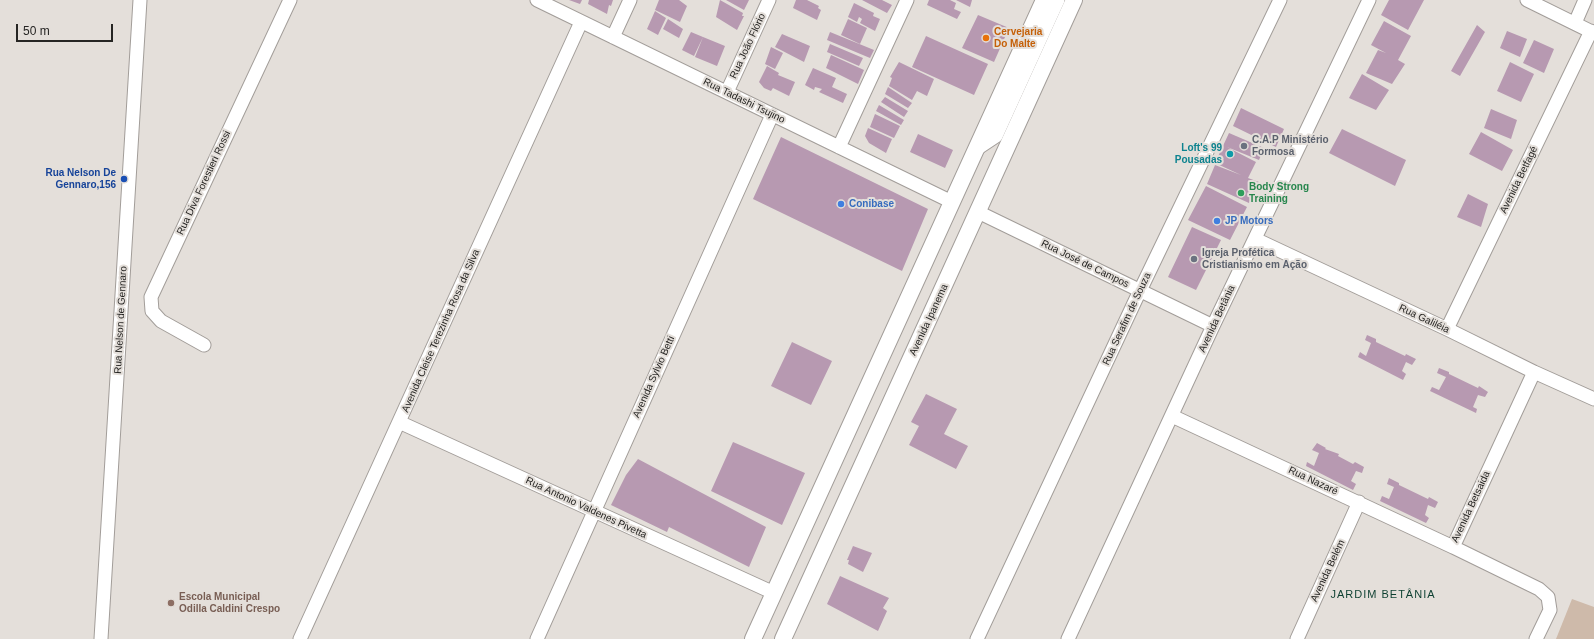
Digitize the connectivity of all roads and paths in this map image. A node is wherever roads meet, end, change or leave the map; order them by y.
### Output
1 (152, 0) edge
2 (290, 0) edge
3 (537, 0) edge
4 (630, 0) edge
5 (769, 0) edge
6 (907, 0) edge
7 (1044, 0) edge
8 (1058, 0) edge
9 (1069, 0) edge
10 (1074, 0) edge
11 (1280, 0) edge
12 (1369, 0) edge
13 (1527, 0) edge
14 (1585, 0) edge
15 (140, 3) edge
16 (581, 22) junction
17 (1575, 23) junction
18 (1593, 32) edge
19 (613, 37) junction
20 (727, 92) junction
21 (772, 115) junction
22 (839, 147) junction
23 (976, 150) junction
24 (1002, 157) junction
25 (952, 202) junction
26 (978, 212) junction
27 (1255, 239) junction
28 (1140, 291) junction
29 (1213, 326) junction
30 (1448, 330) junction
31 (204, 345) dead end
32 (1534, 372) junction
33 (1594, 399) edge
34 (1172, 416) junction
35 (399, 422) junction
36 (1359, 502) junction
37 (594, 512) junction
38 (1453, 547) junction
39 (774, 593) junction
40 (101, 639) edge
41 (300, 639) edge
42 (536, 639) edge
43 (753, 639) edge
44 (782, 639) edge
45 (977, 639) edge
46 (1068, 639) edge
47 (1297, 639) edge
48 (1536, 639) edge

1 - 15 street
2 - 31 street, Rua Diva Forestieri Rossi
3 - 16 street, Rua Tadashi Tsujino
4 - 19 street
5 - 20 street, Rua João Flório
6 - 22 street
7 - 23 main road
8 - 23 street
9 - 24 street
10 - 24 main road, Avenida Ipanema
11 - 28 street, Rua Serafim de Souza
12 - 27 street, Avenida Betânia
13 - 17 street
14 - 17 street
15 - 40 street, Rua Nelson de Gennaro
16 - 19 street, Rua Tadashi Tsujino
16 - 35 street, Avenida Cleise Terezinha Rosa da Silva
17 - 18 street
18 - 30 street, Avenida Betfagé
19 - 20 street, Rua Tadashi Tsujino
20 - 21 street, Rua Tadashi Tsujino
21 - 22 street, Rua Tadashi Tsujino
21 - 37 street, Avenida Sylvio Betti
22 - 25 street, Rua Tadashi Tsujino
23 - 25 main road
24 - 26 main road, Avenida Ipanema
25 - 39 main road
26 - 28 street, Rua José de Campos
26 - 44 main road, Avenida Ipanema
27 - 29 street, Avenida Betânia
27 - 30 street, Rua Galiléia
28 - 29 street, Rua José de Campos
28 - 45 street, Rua Serafim de Souza
29 - 34 street, Avenida Betânia
30 - 32 street, Rua Galiléia
32 - 33 street, Rua Galiléia
32 - 38 street, Avenida Betsaida
34 - 36 street, Rua Nazaré
34 - 46 street, Avenida Betânia
35 - 37 street, Rua Antonio Valdenes Pivetta
35 - 41 street, Avenida Cleise Terezinha Rosa da Silva
36 - 38 street, Rua Nazaré
36 - 47 street, Avenida Belém
37 - 39 street, Rua Antonio Valdenes Pivetta
37 - 42 street, Avenida Sylvio Betti
38 - 48 street, Avenida Betsaida
39 - 43 main road

